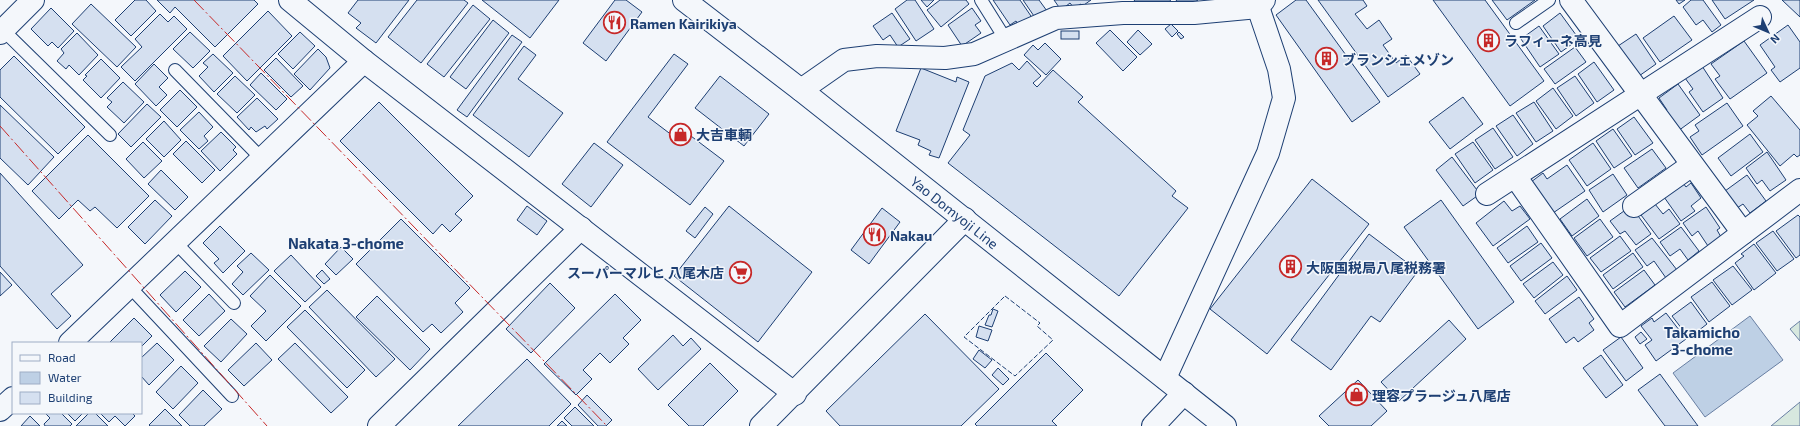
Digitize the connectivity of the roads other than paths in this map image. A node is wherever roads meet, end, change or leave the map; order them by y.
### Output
1 (33, 0) edge
2 (290, 0) edge
3 (684, 0) edge
4 (981, 0) edge
5 (1549, 0) edge
6 (1571, 0) edge
7 (1261, 3) edge
8 (1110, 7) edge
9 (1760, 17) dead end
10 (1516, 24) dead end
11 (2, 32) edge
12 (1006, 40) junction
13 (364, 60) junction
14 (175, 70) dead end
15 (801, 90) junction
16 (1640, 95) junction
17 (110, 135) dead end
18 (262, 159) junction
19 (1692, 164) junction
20 (1515, 176) junction
21 (1800, 190) edge
22 (1487, 194) dead end
23 (1634, 206) dead end
24 (965, 219) junction
25 (581, 228) junction
26 (1743, 233) junction
27 (175, 242) junction
28 (129, 286) junction
29 (234, 303) dead end
30 (71, 342) edge
31 (1165, 378) junction
32 (1184, 393) junction
33 (795, 394) junction
34 (232, 396) dead end
35 (12, 399) edge
36 (0, 410) edge
37 (379, 426) edge
38 (761, 426) edge
39 (1153, 426) edge
40 (1225, 426) edge

1 - 11 street
2 - 13 street
3 - 15 street, Yao Domyoji Line
4 - 12 lane
5 - 10 lane
6 - 16 street
7 - 8 street
7 - 31 street
8 - 12 street
9 - 16 street
11 - 17 lane
12 - 15 street
13 - 18 street
13 - 25 street
14 - 18 lane
15 - 24 street, Yao Domyoji Line
16 - 19 street
16 - 20 street
18 - 27 street
19 - 23 street
19 - 26 street
20 - 22 street
20 - 26 street
21 - 26 street
24 - 31 street, Yao Domyoji Line
24 - 33 street
25 - 33 street
25 - 37 street
27 - 28 street
27 - 29 lane
28 - 30 street
28 - 34 lane
31 - 32 street, Yao Domyoji Line
32 - 39 street
32 - 40 street, Yao Domyoji Line
33 - 38 street
35 - 36 street

